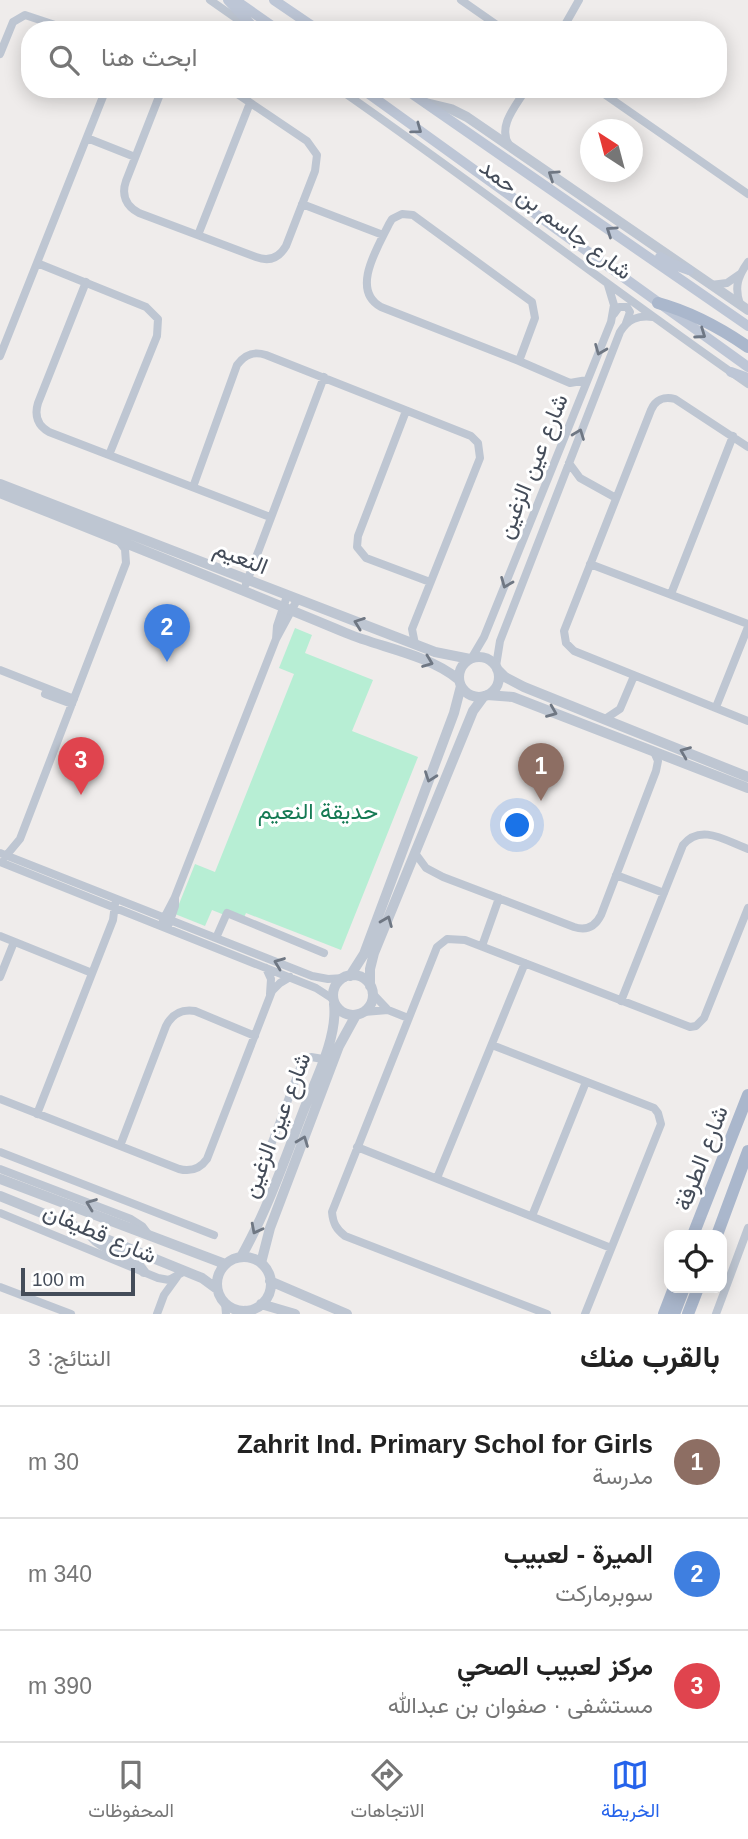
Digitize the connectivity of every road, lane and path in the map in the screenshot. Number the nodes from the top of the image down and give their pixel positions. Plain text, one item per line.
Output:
1 (210, 0) edge
2 (228, 0) edge
3 (235, 0) edge
4 (274, 0) edge
5 (579, 0) edge
6 (466, 2) edge
7 (43, 21) edge
8 (241, 21) edge
9 (246, 21) edge
10 (265, 21) edge
11 (305, 21) edge
12 (492, 21) edge
13 (567, 21) edge
14 (0, 54) edge
15 (103, 98) edge
16 (158, 98) edge
17 (243, 98) edge
18 (352, 98) edge
19 (374, 98) edge
20 (418, 98) edge
21 (521, 98) edge
22 (610, 98) edge
23 (250, 103) junction
24 (425, 103) junction
25 (505, 125) junction
26 (486, 129) junction
27 (87, 138) junction
28 (509, 146) junction
29 (135, 158) junction
30 (748, 194) edge
31 (302, 204) junction
32 (198, 235) junction
33 (383, 235) junction
34 (633, 247) junction
35 (37, 262) junction
36 (748, 262) edge
37 (690, 270) junction
38 (740, 274) junction
39 (86, 282) junction
40 (608, 285) junction
41 (711, 285) junction
42 (658, 303) junction
43 (744, 308) edge
44 (613, 316) junction
45 (653, 317) junction
46 (626, 323) junction
47 (748, 326) edge
48 (748, 347) edge
49 (0, 356) edge
50 (519, 361) junction
51 (748, 367) edge
52 (731, 372) junction
53 (324, 377) junction
54 (748, 378) edge
55 (587, 380) junction
56 (570, 383) junction
57 (748, 384) edge
58 (581, 397) junction
59 (406, 411) junction
60 (733, 436) junction
61 (748, 447) edge
62 (109, 455) junction
63 (569, 463) junction
64 (580, 478) junction
65 (561, 483) junction
66 (0, 484) edge
67 (192, 487) junction
68 (0, 493) edge
69 (616, 498) junction
70 (270, 517) junction
71 (119, 541) junction
72 (590, 564) junction
73 (430, 582) junction
74 (243, 584) junction
75 (671, 594) junction
76 (289, 603) junction
77 (748, 625) edge
78 (412, 629) junction
79 (399, 638) junction
80 (415, 645) junction
81 (470, 659) junction
82 (496, 668) junction
83 (0, 670) edge
84 (0, 676) edge
85 (634, 676) junction
86 (460, 683) junction
87 (486, 696) junction
88 (73, 702) junction
89 (716, 707) junction
90 (620, 709) junction
91 (605, 719) junction
92 (748, 721) edge
93 (625, 727) junction
94 (654, 752) junction
95 (748, 777) edge
96 (748, 788) edge
97 (748, 849) edge
98 (415, 853) junction
99 (2, 858) edge
100 (616, 875) junction
101 (664, 893) junction
102 (499, 898) junction
103 (120, 905) junction
104 (748, 908) edge
105 (165, 923) junction
106 (0, 936) edge
107 (216, 938) junction
108 (14, 942) junction
109 (482, 946) junction
110 (324, 953) dead end
111 (525, 963) junction
112 (266, 968) junction
113 (92, 973) junction
114 (0, 977) edge
115 (347, 977) junction
116 (290, 978) junction
117 (371, 989) junction
118 (270, 996) junction
119 (334, 1001) junction
120 (621, 1001) junction
121 (388, 1010) junction
122 (360, 1013) junction
123 (408, 1018) junction
124 (255, 1036) junction
125 (492, 1045) junction
126 (323, 1059) junction
127 (586, 1082) junction
128 (748, 1095) edge
129 (0, 1099) edge
130 (37, 1114) junction
131 (120, 1146) junction
132 (357, 1147) junction
133 (748, 1151) edge
134 (0, 1152) edge
135 (745, 1162) edge
136 (263, 1166) dead end
137 (0, 1169) edge
138 (438, 1178) junction
139 (0, 1179) edge
140 (0, 1196) edge
141 (0, 1213) edge
142 (532, 1216) junction
143 (748, 1228) edge
144 (697, 1230) edge
145 (719, 1230) edge
146 (89, 1233) junction
147 (214, 1235) dead end
148 (149, 1237) junction
149 (611, 1248) junction
150 (241, 1257) junction
151 (261, 1263) junction
152 (225, 1264) junction
153 (144, 1272) junction
154 (181, 1274) junction
155 (163, 1280) junction
156 (270, 1281) junction
157 (0, 1287) edge
158 (217, 1289) junction
159 (672, 1293) edge
160 (682, 1293) edge
161 (696, 1293) edge
162 (164, 1295) junction
163 (261, 1304) junction
164 (225, 1309) edge
165 (244, 1312) edge
166 (71, 1314) edge
167 (157, 1314) edge
168 (295, 1314) edge
169 (347, 1314) edge
170 (547, 1314) edge
171 (585, 1314) edge
172 (664, 1314) edge
173 (674, 1314) edge
174 (688, 1314) edge
175 (716, 1314) edge

1 - 8 street
2 - 9 main road
3 - 10 main road
4 - 11 main road
5 - 13 street
6 - 12 street
7 - 14 street
15 - 27 street
16 - 29 street
17 - 23 street
18 - 40 street, شارع جاسم بن حمد
19 -> 42 main road, شارع جاسم بن حمد
20 - 24 main road, شارع جاسم بن حمد
21 - 25 street
22 - 30 street
23 - 31 street
23 - 32 street
24 - 26 street, شارع جاسم بن حمد
34 -> 24 main road, شارع جاسم بن حمد
25 - 26 street
25 - 28 street
26 - 28 street, شارع جاسم بن حمد
27 - 29 street
27 - 35 street
37 -> 28 street, شارع جاسم بن حمد
29 - 32 street
31 - 32 street
31 - 33 street
33 - 50 street
33 - 50 street
34 - 37 main road
34 - 47 main road, شارع جاسم بن حمد
35 - 39 street
35 - 49 street
36 - 38 street
37 - 41 street, شارع جاسم بن حمد
38 - 41 street
38 - 43 street
39 - 62 street
39 - 62 street
40 - 44 street
40 - 45 street, شارع جاسم بن حمد
41 - 43 street, شارع جاسم بن حمد
42 - 48 main road
42 -> 51 main road, شارع جاسم بن حمد
44 - 46 street
44 -> 55 street, شارع عين الزغين
45 - 46 street
45 - 52 street, شارع جاسم بن حمد
63 -> 46 street, شارع عين الزغين
50 - 56 street
52 - 54 main road
52 - 57 street, شارع جاسم بن حمد
53 - 59 street
53 - 67 street
53 - 70 street
55 - 56 street
55 - 58 street, شارع عين الزغين
56 - 58 street
58 -> 81 street, شارع عين الزغين
59 - 73 street
59 - 73 street
60 - 61 street
60 - 69 street
60 - 75 street
62 - 67 street
63 - 64 street
63 - 65 street, شارع عين الزغين
64 - 65 street
64 - 69 street
65 - 82 street, شارع عين الزغين
66 - 74 street, النعيم
67 - 70 street
68 - 71 street, النعيم
69 - 72 street
70 - 74 street
71 - 74 street, النعيم
71 - 88 street
72 - 75 street
72 - 85 street
73 - 78 street
74 - 76 street, النعيم
75 - 77 street
79 -> 76 street, النعيم
76 -> 86 street, النعيم
76 - 105 street
77 - 89 street
78 - 79 street
78 - 80 street
79 - 80 street, النعيم
80 - 81 street, النعيم
81 - 82 street
81 - 86 street
82 - 87 street
82 - 91 street
83 - 88 street
84 - 88 street
85 - 89 street
85 - 90 street
86 - 87 street
86 -> 115 street
87 -> 94 street
87 - 98 street
88 - 99 street
89 - 92 street
90 - 91 street
90 - 93 street
91 - 93 street
95 -> 93 street
94 - 96 street
94 - 100 street
97 - 101 street
98 - 102 street
117 -> 98 street
99 - 103 street
100 - 101 street
100 - 102 street
101 - 120 street
102 - 109 street
103 - 105 street
103 - 113 street
104 - 120 street
105 - 107 street
105 - 112 street
106 - 108 street
107 - 110 street
115 -> 107 street
108 - 113 street
108 - 114 street
109 - 111 street
109 - 123 street
111 - 120 street
111 - 125 street
112 - 116 street
112 - 118 street
113 - 130 street
115 - 117 street
115 - 119 street
116 - 118 street
116 - 119 street
117 - 121 street
117 - 122 street
118 - 124 street
119 - 122 street
119 - 126 street, شارع عين الزغين
121 - 122 street
121 - 123 street
151 -> 122 street, شارع عين الزغين
123 - 132 street
124 - 131 street
124 - 131 street
125 - 127 street
125 - 138 street
126 - 136 street
126 -> 150 street, شارع عين الزغين
127 - 142 street
127 - 149 street
128 - 144 main road, شارع الطرفة
129 - 130 street
130 - 131 street
132 - 138 street
132 - 170 street
133 - 135 main road, شارع الطرفة
134 - 147 street
135 - 145 main road, شارع الطرفة
148 -> 137 street, شارع قطيفان
138 - 142 street
139 - 148 street, شارع قطيفان
140 - 146 street, شارع قطيفان
141 - 153 street, شارع قطيفان
142 - 149 street
143 - 175 street
146 - 153 street
146 - 154 street, شارع قطيفان
148 - 152 street, شارع قطيفان
149 - 171 street
150 - 151 street
150 - 152 street
151 - 156 street
152 - 158 street
153 - 155 street, شارع قطيفان
154 - 155 street, شارع قطيفان
154 - 158 street, شارع قطيفان
154 - 162 street
155 - 162 street
156 - 163 street
156 - 169 street
157 - 166 street
158 - 164 street
159 - 172 main road
160 - 173 main road
161 - 174 main road
162 - 167 street
163 - 165 street
163 - 168 street
164 - 165 street

